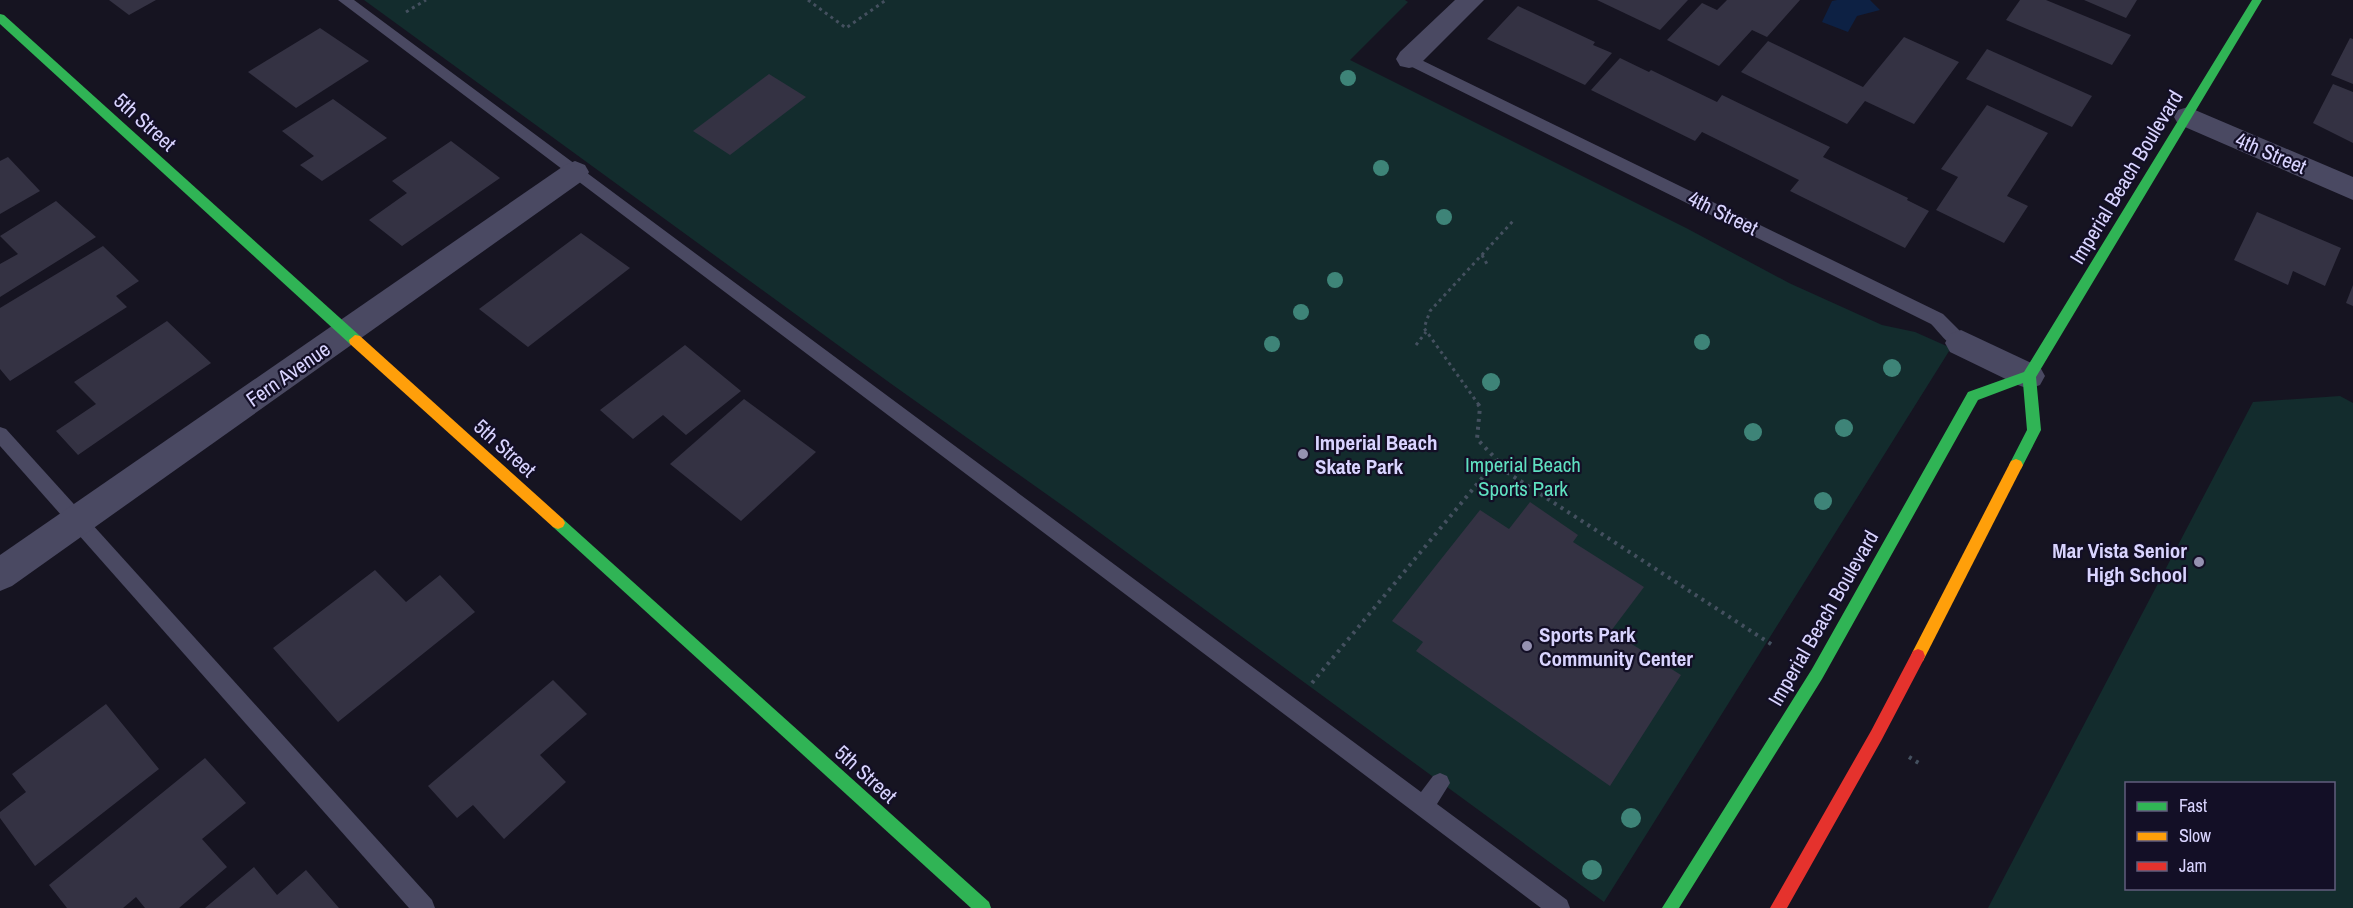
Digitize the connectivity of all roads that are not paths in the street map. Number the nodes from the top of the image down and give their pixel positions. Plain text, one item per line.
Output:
1 (345, 0) edge
2 (1471, 0) edge
3 (2257, 0) edge
4 (0, 18) edge
5 (1409, 59) joint
6 (2188, 117) junction
7 (575, 172) junction
8 (2353, 189) edge
9 (347, 332) junction
10 (1961, 343) joint
11 (2029, 376) junction
12 (0, 434) edge
13 (77, 521) junction
14 (0, 575) edge
15 (1440, 783) dead end
16 (1422, 807) junction
17 (424, 908) edge
18 (983, 908) edge
19 (1559, 908) edge
20 (1670, 908) edge
21 (1778, 908) edge

1 - 7 lane
2 - 5 street
3 - 6 main road, Imperial Beach Boulevard
4 - 9 main road, 5th Street
5 - 10 lane, 4th Street
6 - 8 street, 4th Street
6 - 11 main road, Imperial Beach Boulevard
7 - 9 street, Fern Avenue
7 - 16 lane
9 - 13 street, Fern Avenue
9 - 18 main road, 5th Street
10 - 11 street, 4th Street
11 - 20 main road, Imperial Beach Boulevard
11 - 21 main road
12 - 13 lane
13 - 14 street, Fern Avenue
13 - 17 lane
15 - 16 lane
16 - 19 lane

